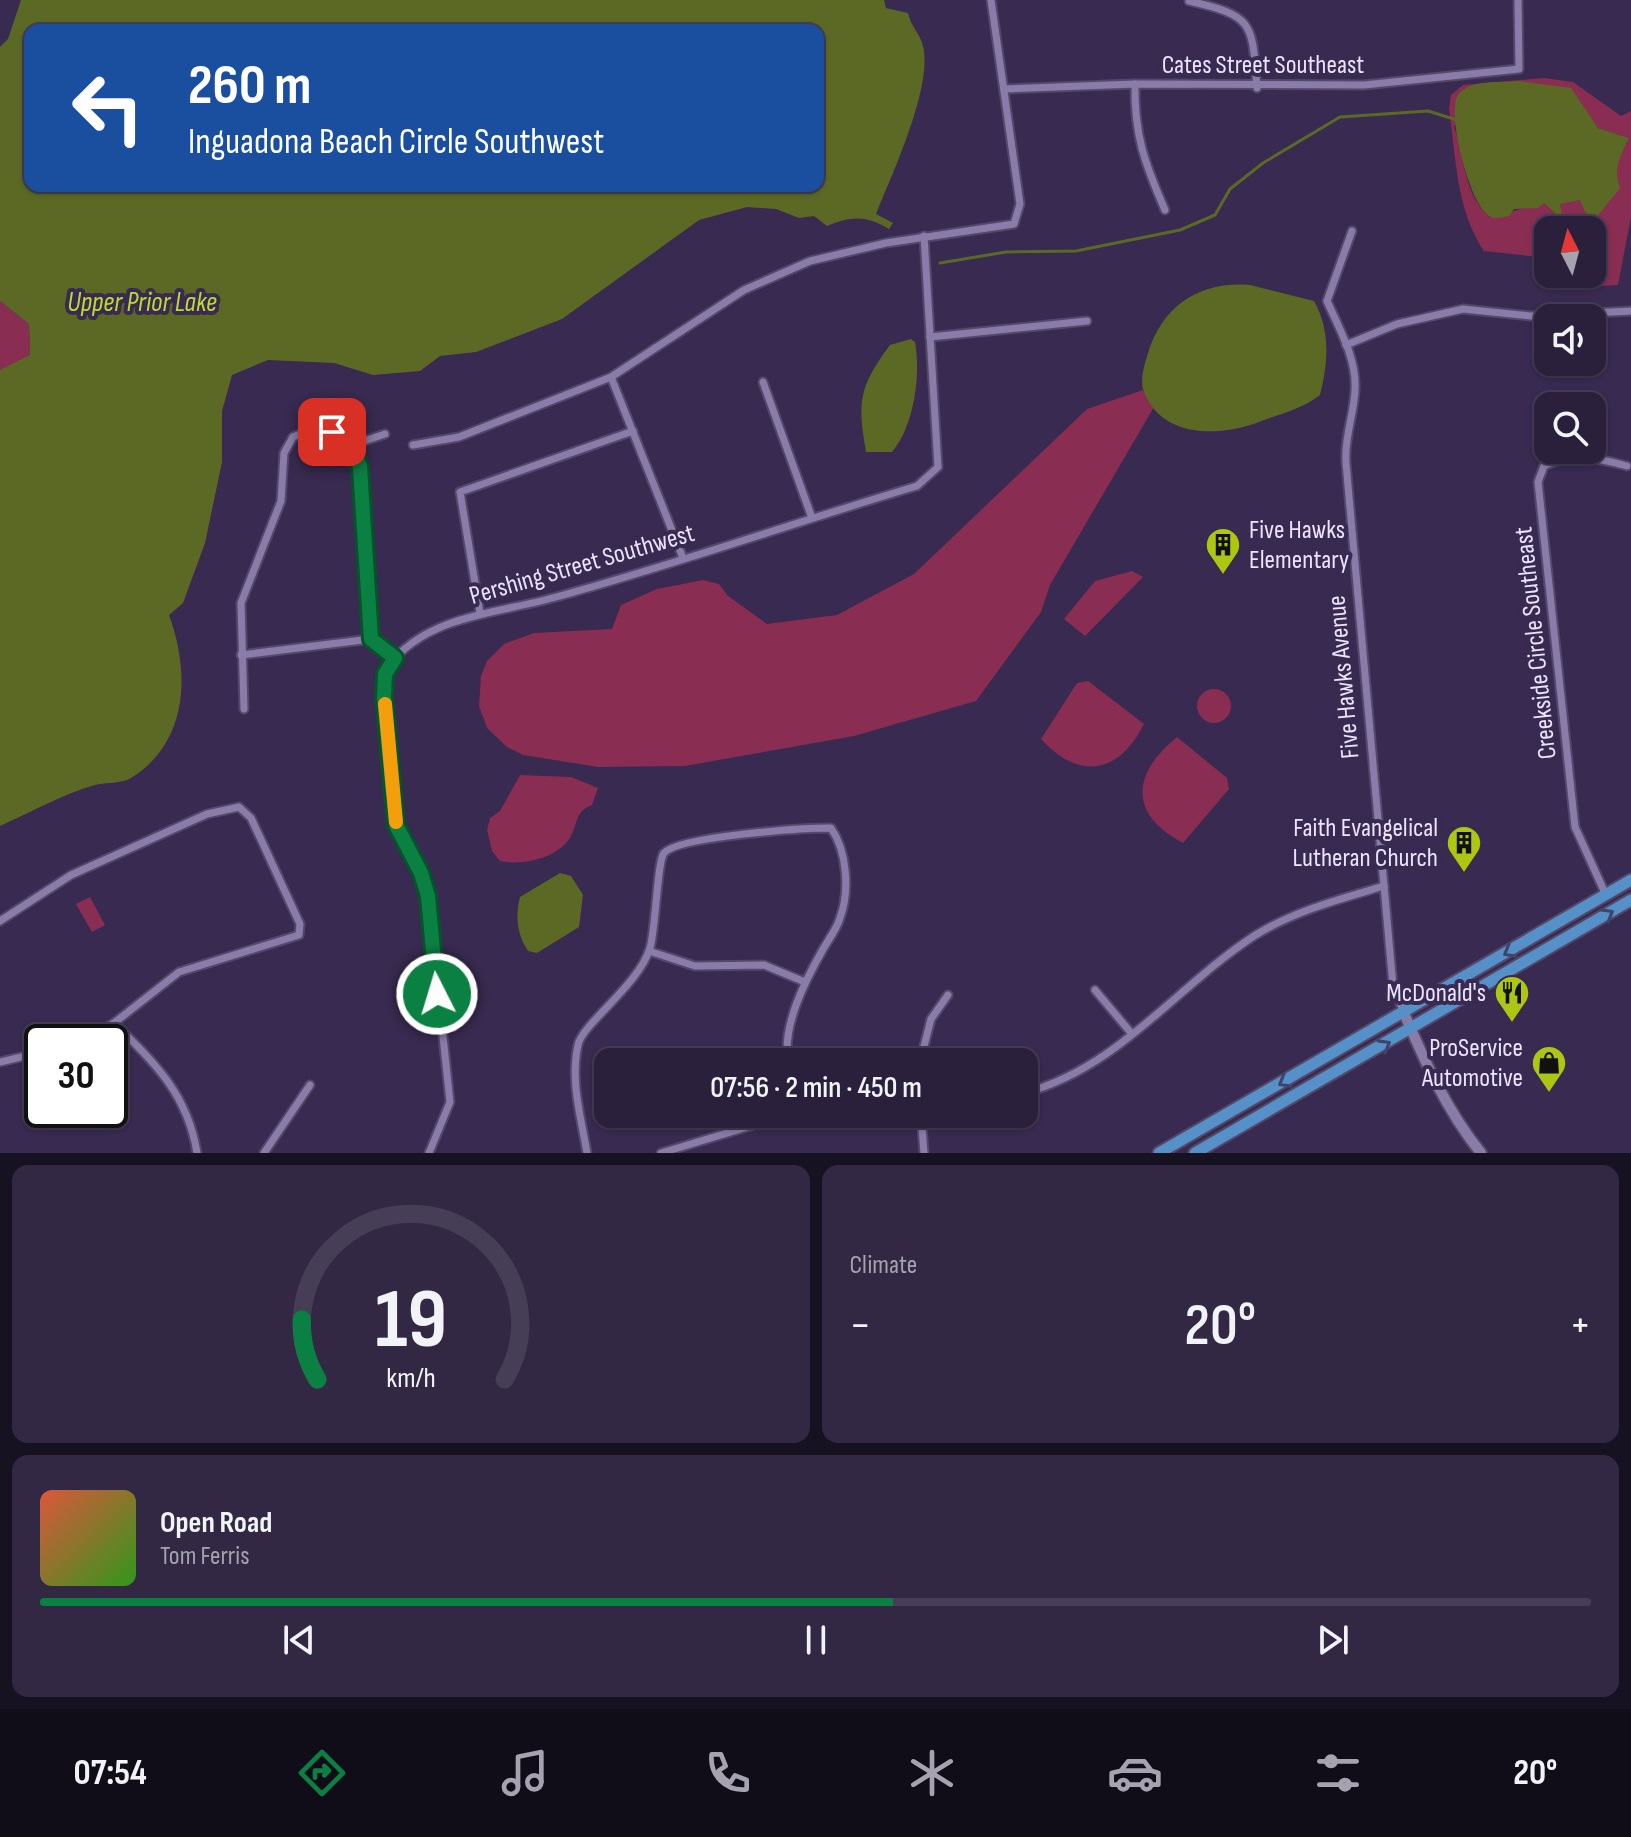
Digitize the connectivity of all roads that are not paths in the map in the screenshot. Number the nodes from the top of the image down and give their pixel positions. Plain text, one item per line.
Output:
1 (991, 0) edge
2 (1518, 0) edge
3 (1189, 1) edge
4 (1135, 84) junction
5 (1257, 88) junction
6 (1005, 89) junction
7 (1165, 210) dead end
8 (1352, 231) dead end
9 (924, 236) junction
10 (1631, 311) edge
11 (1087, 321) dead end
12 (930, 337) junction
13 (1346, 345) junction
14 (611, 377) junction
15 (763, 382) dead end
16 (633, 431) junction
17 (385, 434) dead end
18 (352, 445) junction
19 (413, 445) dead end
20 (1627, 466) dead end
21 (812, 518) junction
22 (683, 558) junction
23 (480, 613) junction
24 (371, 639) junction
25 (241, 655) junction
26 (395, 658) junction
27 (244, 709) dead end
28 (1631, 880) edge
29 (1384, 886) junction
30 (1606, 895) junction
31 (1631, 900) edge
32 (0, 921) edge
33 (649, 951) junction
34 (805, 982) junction
35 (1095, 990) dead end
36 (948, 995) dead end
37 (1404, 1013) junction
38 (114, 1023) joint
39 (1411, 1030) junction
40 (1132, 1034) junction
41 (790, 1048) edge
42 (924, 1048) edge
43 (24, 1056) edge
44 (0, 1062) edge
45 (310, 1085) dead end
46 (1038, 1088) edge
47 (744, 1128) edge
48 (922, 1128) edge
49 (197, 1153) edge
50 (264, 1153) edge
51 (429, 1153) edge
52 (587, 1153) edge
53 (661, 1153) edge
54 (924, 1153) edge
55 (1159, 1153) edge
56 (1195, 1153) edge
57 (1481, 1153) edge

1 - 6 street
2 - 5 street, Cates Street Southeast
3 - 5 street
4 - 5 street, Cates Street Southeast
4 - 6 street, Cates Street Southeast
4 - 7 street
6 - 9 street
8 - 13 street, Five Hawks Avenue
9 - 12 street
9 - 14 street
10 - 13 street
11 - 12 street
12 - 21 street, Pershing Street Southwest
13 - 29 street, Five Hawks Avenue
14 - 16 street
14 - 19 street
15 - 21 street
16 - 22 street
16 - 23 street
17 - 18 street
18 - 24 street
18 - 25 street
20 - 30 street, Creekside Circle Southeast
21 - 22 street, Pershing Street Southwest
22 - 23 street, Pershing Street Southwest
23 - 26 street, Pershing Street Southwest
24 - 25 street
24 - 26 street
25 - 27 street
26 - 51 street
28 - 30 main road
29 - 37 street, Five Hawks Avenue
29 - 40 street
30 -> 37 main road
39 -> 31 main road
32 - 38 street
33 - 34 street
33 - 34 street
33 - 52 street
34 - 41 street
35 - 40 street
36 - 42 street
37 - 39 main road, Five Hawks Avenue
37 -> 55 main road
38 - 49 street
56 -> 39 main road
39 - 57 main road, Five Hawks Avenue
40 - 46 street
43 - 44 street
45 - 50 street
47 - 53 street
48 - 54 street

